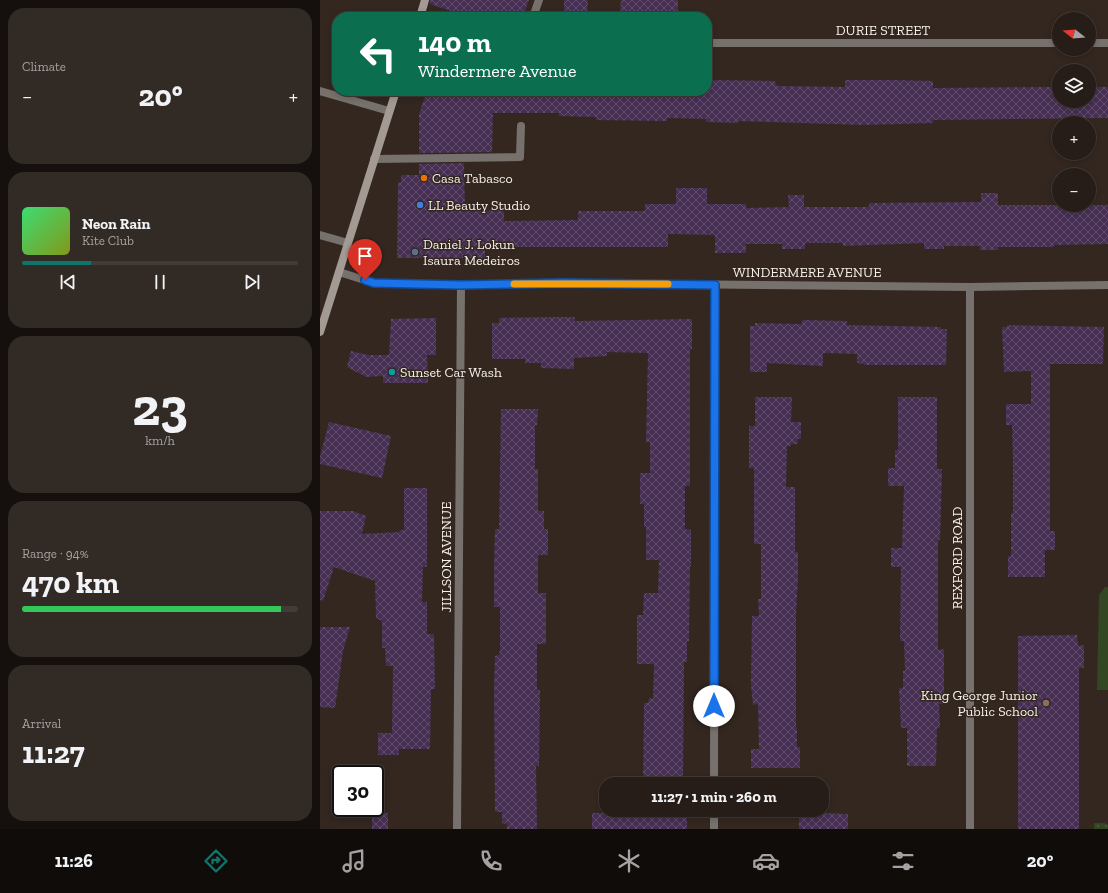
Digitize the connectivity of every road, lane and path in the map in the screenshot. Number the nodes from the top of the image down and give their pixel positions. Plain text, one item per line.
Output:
1 (425, 0) edge
2 (539, 0) edge
3 (421, 12) edge
4 (535, 12) edge
5 (712, 43) edge
6 (1052, 43) edge
7 (1096, 43) edge
8 (1108, 43) edge
9 (320, 91) edge
10 (332, 94) edge
11 (338, 96) edge
12 (394, 96) edge
13 (390, 111) junction
14 (522, 126) dead end
15 (374, 159) junction
16 (320, 235) edge
17 (348, 243) junction
18 (339, 272) junction
19 (461, 285) junction
20 (715, 285) junction
21 (1108, 285) edge
22 (970, 287) junction
23 (320, 332) edge
24 (714, 777) edge
25 (714, 817) edge
26 (457, 829) edge
27 (714, 829) edge
28 (970, 829) edge

1 - 3 main road
2 - 4 street
5 - 6 street, DURIE STREET
7 - 8 street
9 - 10 street
11 - 13 street
12 - 13 main road
13 - 15 main road
14 - 15 street
15 - 17 main road
16 - 17 street
17 - 18 main road
18 - 19 street, WINDERMERE AVENUE
18 - 23 main road
19 - 20 street, WINDERMERE AVENUE
19 - 26 street, JILLSON AVENUE
20 - 22 street, WINDERMERE AVENUE
20 - 24 street
21 - 22 street, WINDERMERE AVENUE
22 - 28 street, REXFORD ROAD
25 - 27 street

